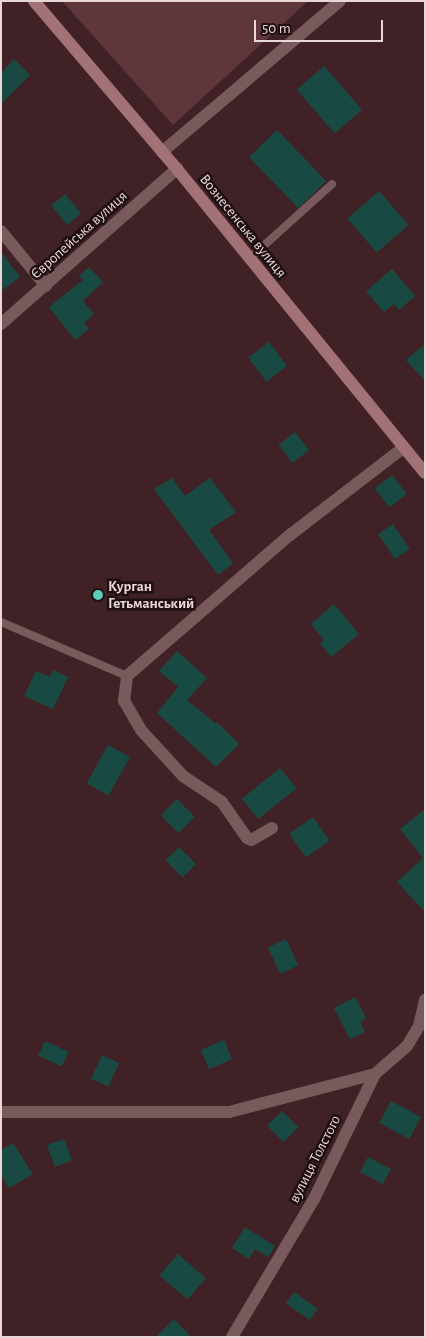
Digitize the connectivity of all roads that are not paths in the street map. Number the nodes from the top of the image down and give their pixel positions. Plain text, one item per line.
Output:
1 (34, 1) edge
2 (340, 1) edge
3 (162, 152) junction
4 (177, 169) junction
5 (332, 184) dead end
6 (1, 231) edge
7 (249, 259) junction
8 (46, 286) junction
9 (1, 324) edge
10 (403, 448) junction
11 (425, 473) edge
12 (1, 622) edge
13 (127, 676) junction
14 (272, 828) dead end
15 (425, 1000) edge
16 (375, 1074) junction
17 (1, 1112) edge
18 (232, 1337) edge

1 - 3 main road, Вознесенська вулиця
2 - 3 street
3 - 4 main road, Вознесенська вулиця
4 - 7 main road, Вознесенська вулиця
4 - 8 street, Європейська вулиця
5 - 7 lane
6 - 8 street
7 - 10 main road, Вознесенська вулиця
8 - 9 street, Європейська вулиця
10 - 11 main road, Вознесенська вулиця
10 - 13 street
12 - 13 lane
13 - 14 street
15 - 16 street, вулиця Толстого
16 - 17 street
16 - 18 street, вулиця Толстого

